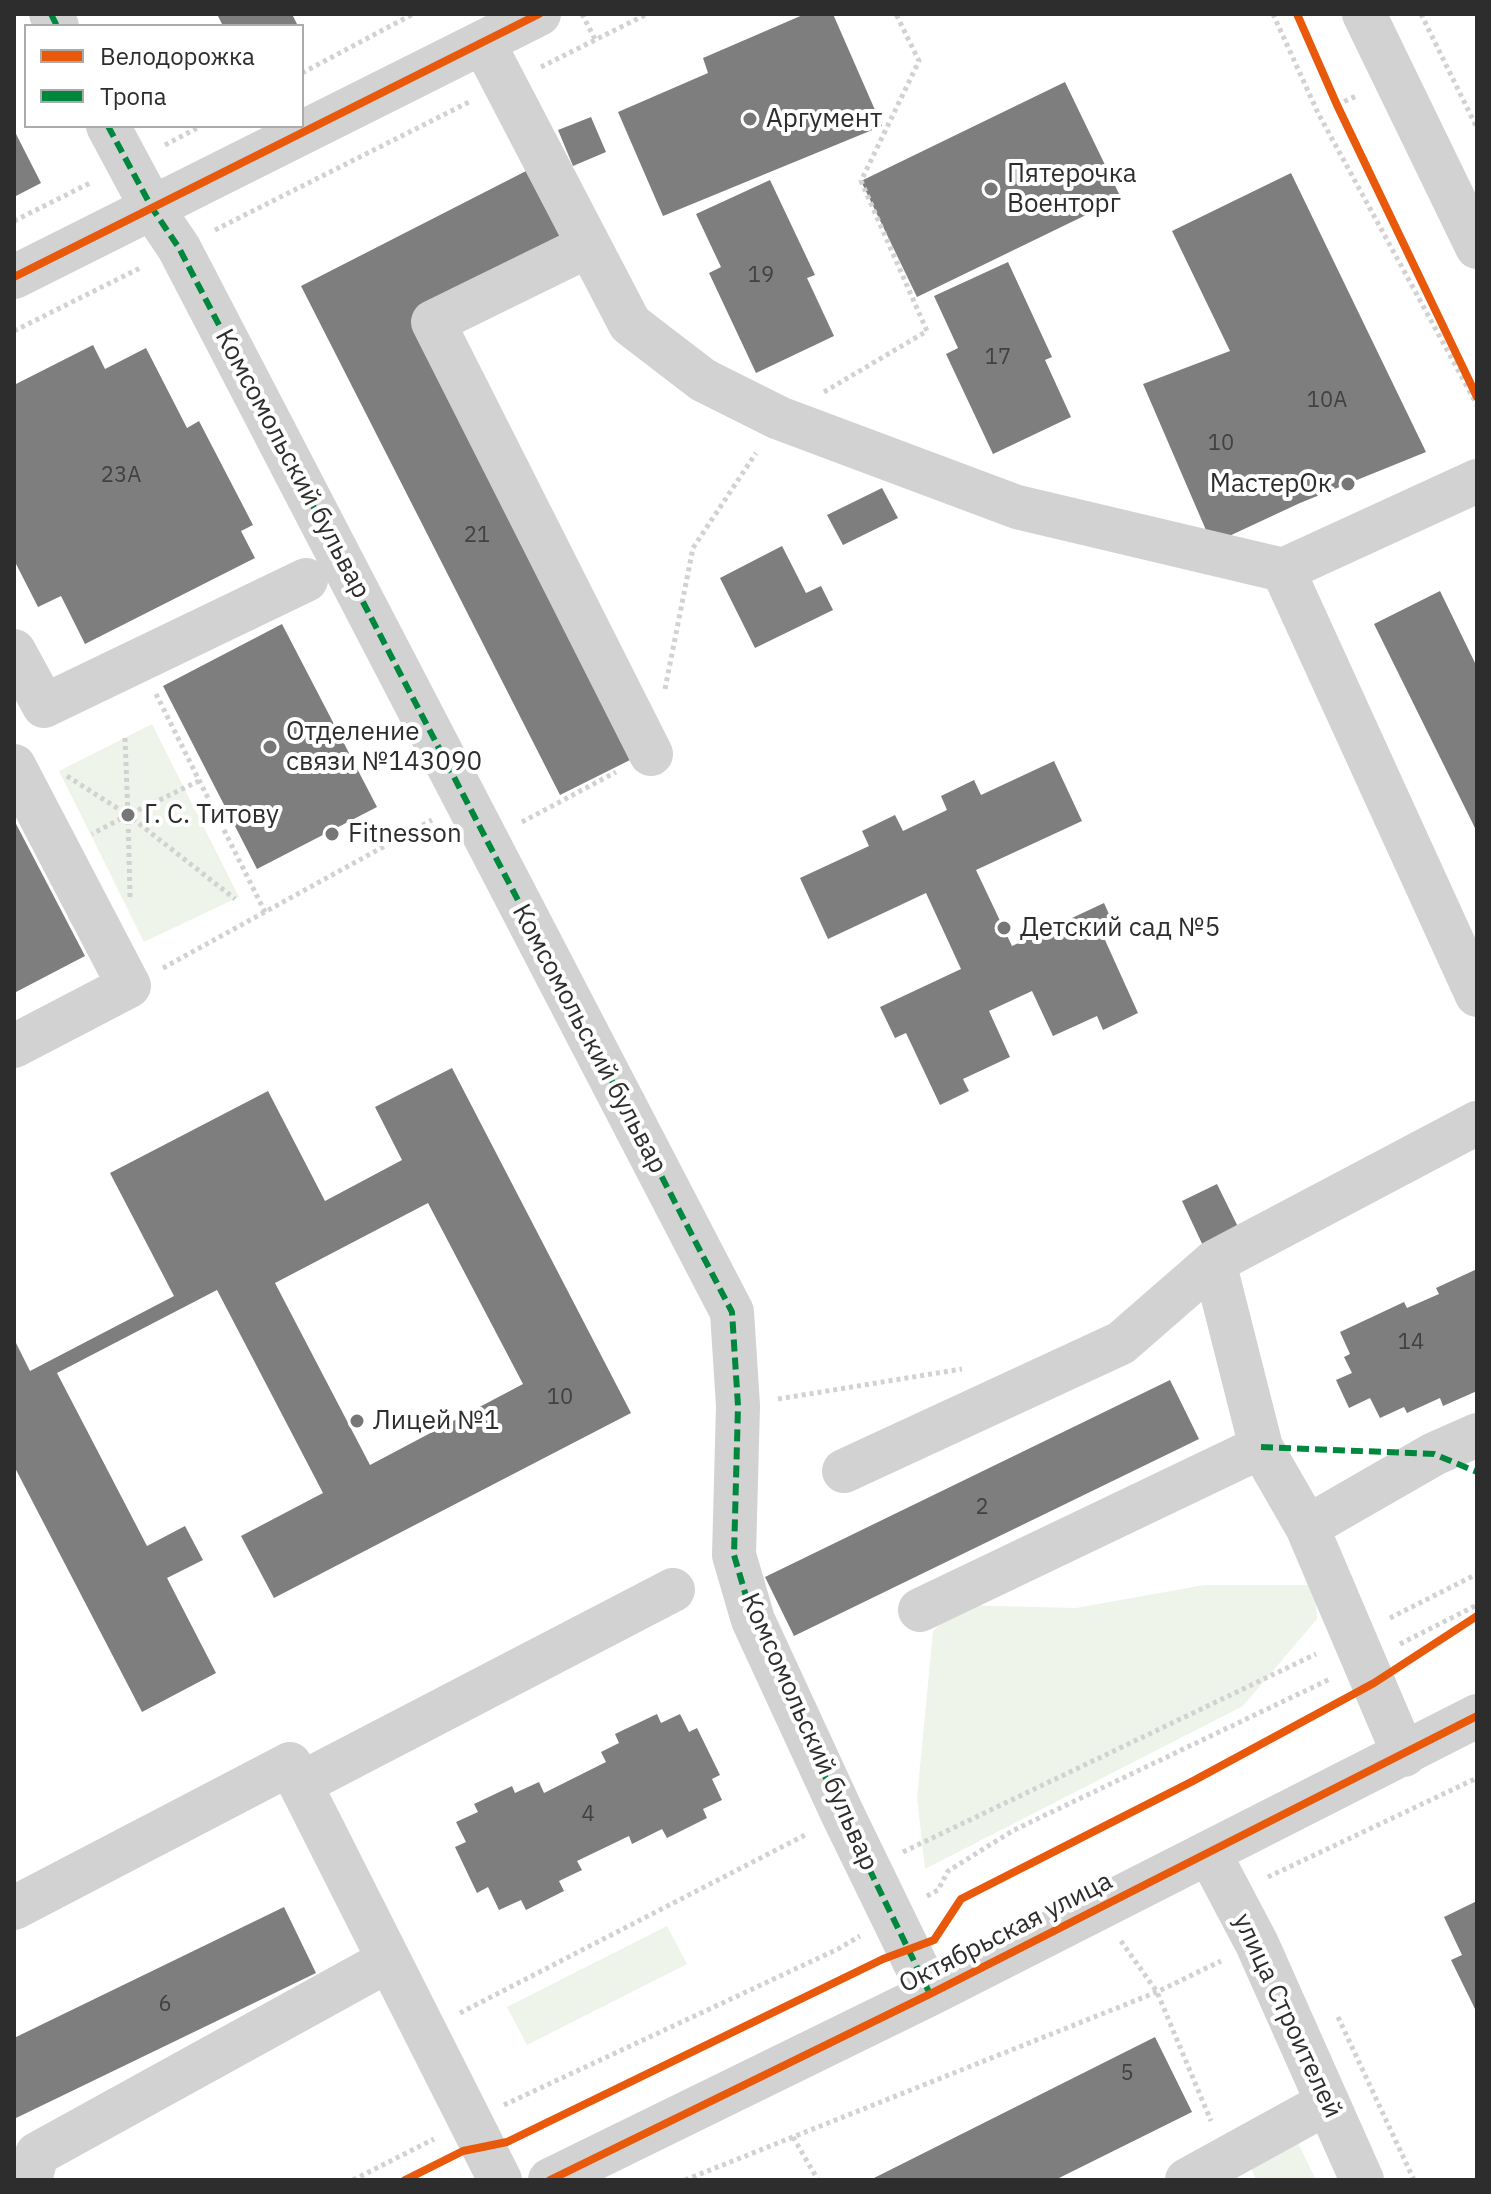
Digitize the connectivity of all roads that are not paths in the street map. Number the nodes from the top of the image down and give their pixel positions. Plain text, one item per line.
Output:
1 (539, 14) edge
2 (1364, 14) edge
3 (484, 44) junction
4 (109, 128) edge
5 (152, 208) junction
6 (588, 246) junction
7 (1477, 247) edge
8 (14, 277) edge
9 (1477, 481) edge
10 (1283, 570) junction
11 (306, 580) dead end
12 (14, 651) edge
13 (651, 754) dead end
14 (14, 766) edge
15 (1477, 995) edge
16 (14, 1046) edge
17 (1477, 1123) edge
18 (1214, 1262) junction
19 (1477, 1435) edge
20 (1261, 1447) junction
21 (844, 1471) dead end
22 (1307, 1527) junction
23 (673, 1590) dead end
24 (920, 1610) dead end
25 (1477, 1716) edge
26 (1404, 1755) junction
27 (300, 1784) junction
28 (1209, 1853) junction
29 (14, 1908) edge
30 (389, 1960) junction
31 (930, 1994) junction
32 (1327, 2103) junction
33 (30, 2180) edge
34 (500, 2180) edge
35 (550, 2180) edge
36 (1187, 2180) edge
37 (1362, 2180) edge

1 - 3 street
2 - 7 street
3 - 5 street
3 - 6 street
4 - 5 street, Комсомольский бульвар
5 - 8 street
5 - 31 street, Комсомольский бульвар
6 - 10 street
6 - 13 street
9 - 10 street
10 - 15 street
11 - 12 street
14 - 16 street
17 - 18 street
18 - 20 street
18 - 21 street
19 - 22 street
20 - 22 street
20 - 24 street
22 - 26 street
23 - 27 street
25 - 26 street, Октябрьская улица
26 - 28 street, Октябрьская улица
27 - 29 street
27 - 30 street
28 - 31 street, Октябрьская улица
28 - 32 street, улица Строителей
30 - 33 street
30 - 34 street
31 - 35 street, Октябрьская улица
32 - 36 street
32 - 37 street, улица Строителей

